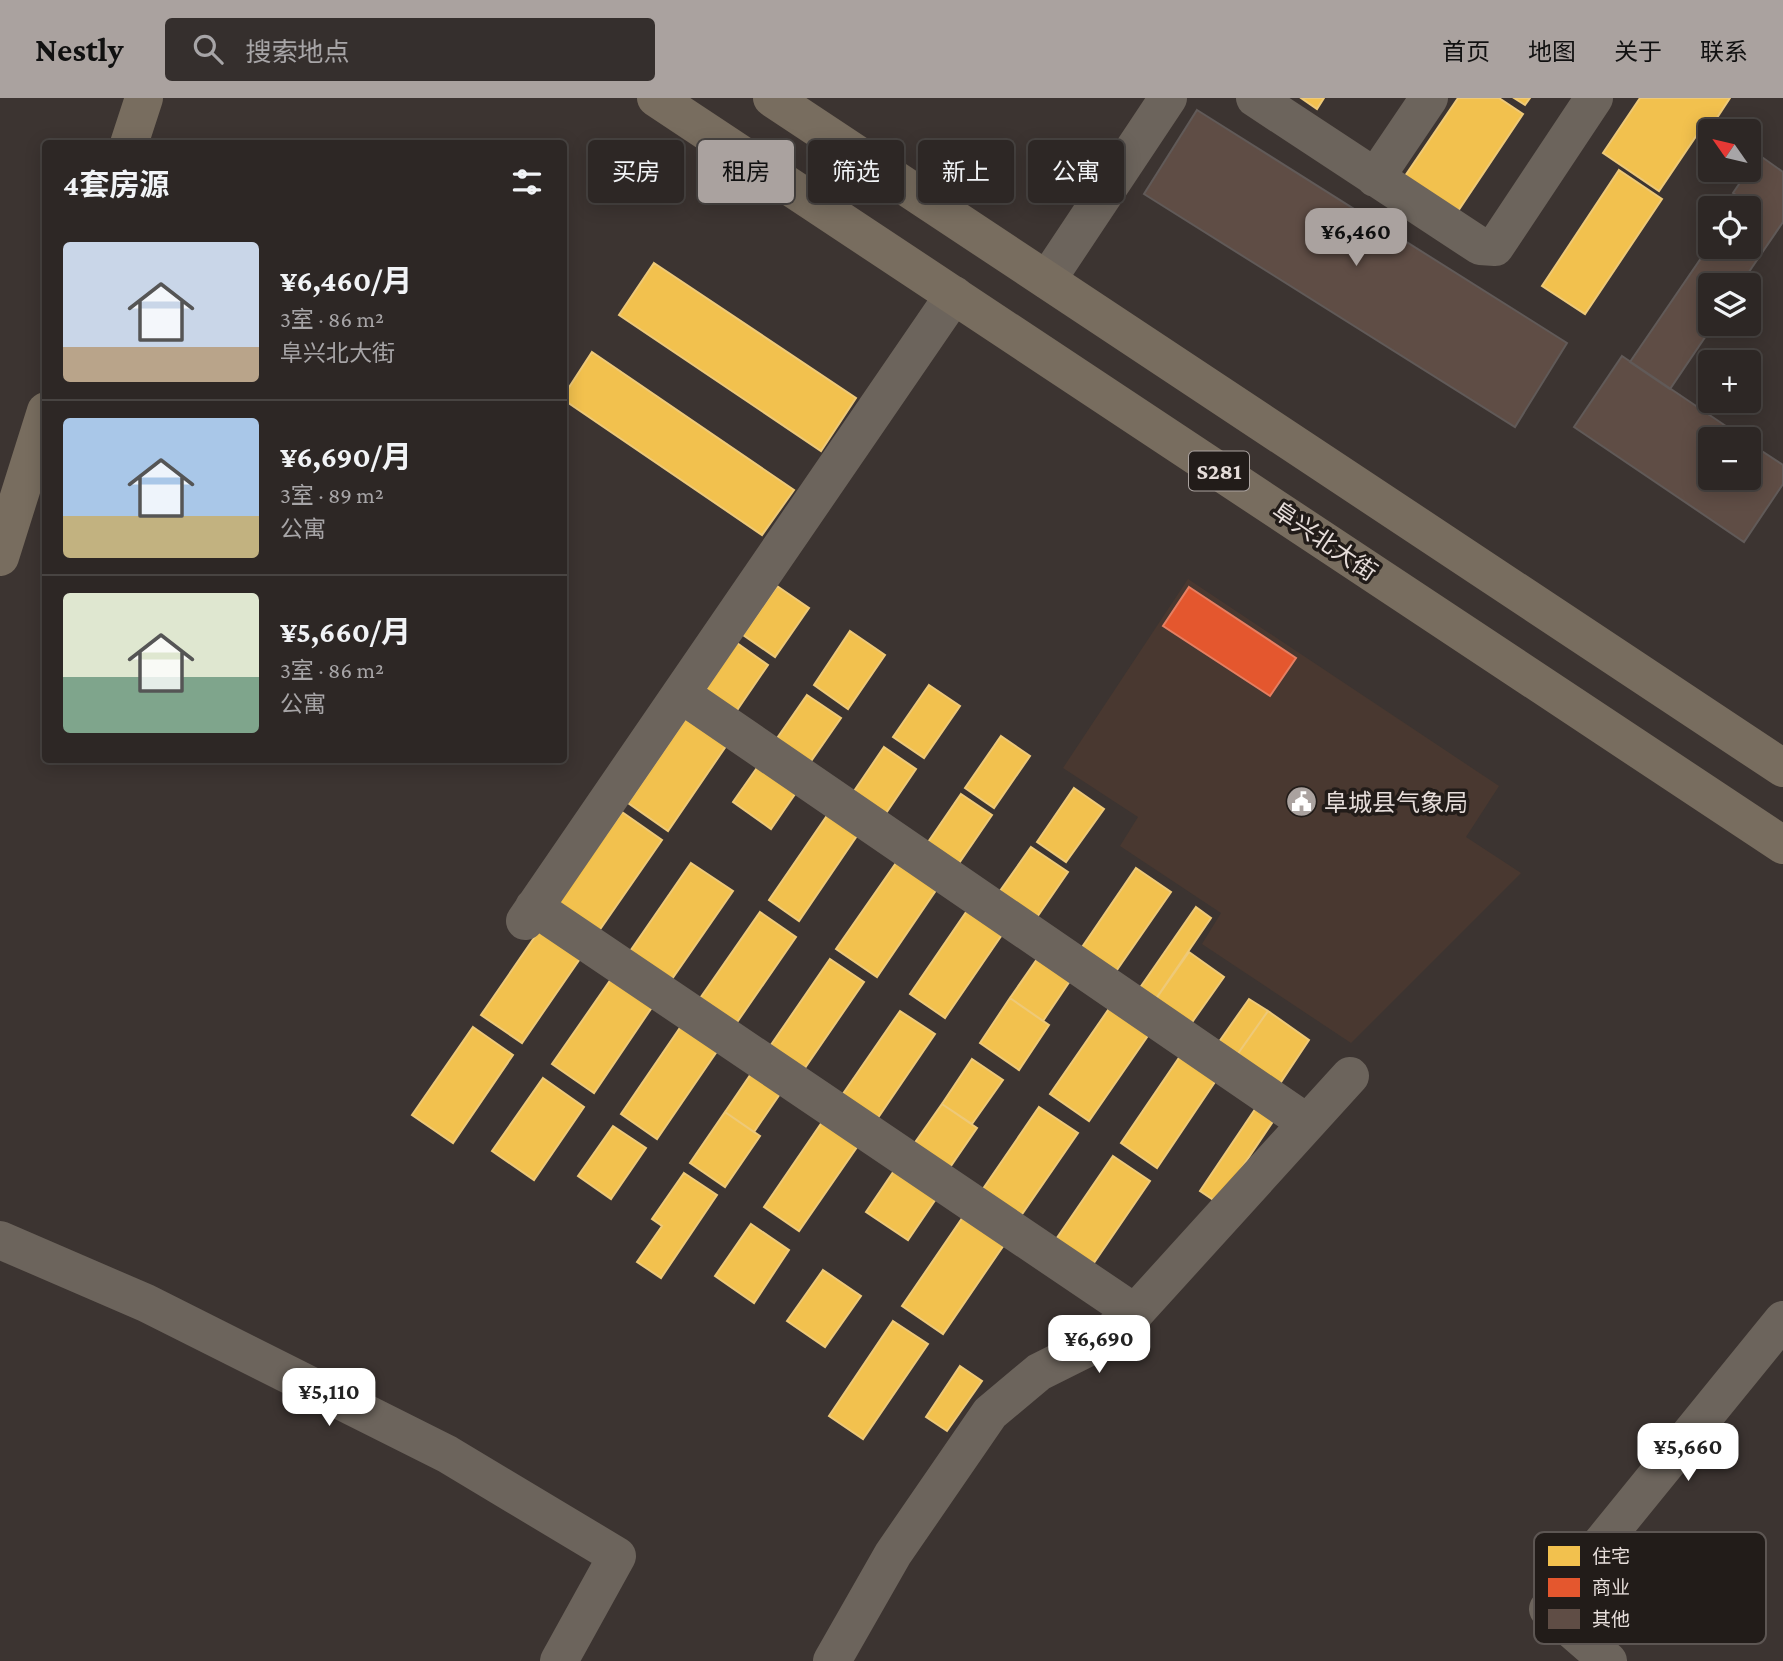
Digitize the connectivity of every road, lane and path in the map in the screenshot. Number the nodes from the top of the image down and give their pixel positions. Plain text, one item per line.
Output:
1 (144, 98) edge
2 (656, 98) edge
3 (772, 98) edge
4 (1168, 98) edge
5 (1255, 98) edge
6 (1429, 98) edge
7 (1594, 98) edge
8 (130, 140) edge
9 (1375, 178) junction
10 (1048, 280) junction
11 (954, 295) junction
12 (42, 424) edge
13 (0, 557) edge
14 (681, 694) junction
15 (1783, 768) edge
16 (1783, 845) edge
17 (1350, 1076) dead end
18 (1307, 1123) junction
19 (0, 1240) edge
20 (1135, 1313) junction
21 (1783, 1320) edge
22 (1611, 1532) edge
23 (1588, 1644) edge
24 (559, 1661) edge
25 (832, 1661) edge
26 (1608, 1661) edge

1 - 8 main road
2 - 11 main road, 阜兴北大街 / S281
3 - 10 main road, S281
4 - 10 street
5 - 9 street
6 - 9 street
7 - 9 street
10 - 15 main road, S281
11 - 14 street
11 - 16 main road, 阜兴北大街 / S281
12 - 13 main road
14 - 18 street
14 - 20 street
17 - 18 street
18 - 20 street
19 - 24 street
20 - 25 street
21 - 22 street
23 - 26 street

